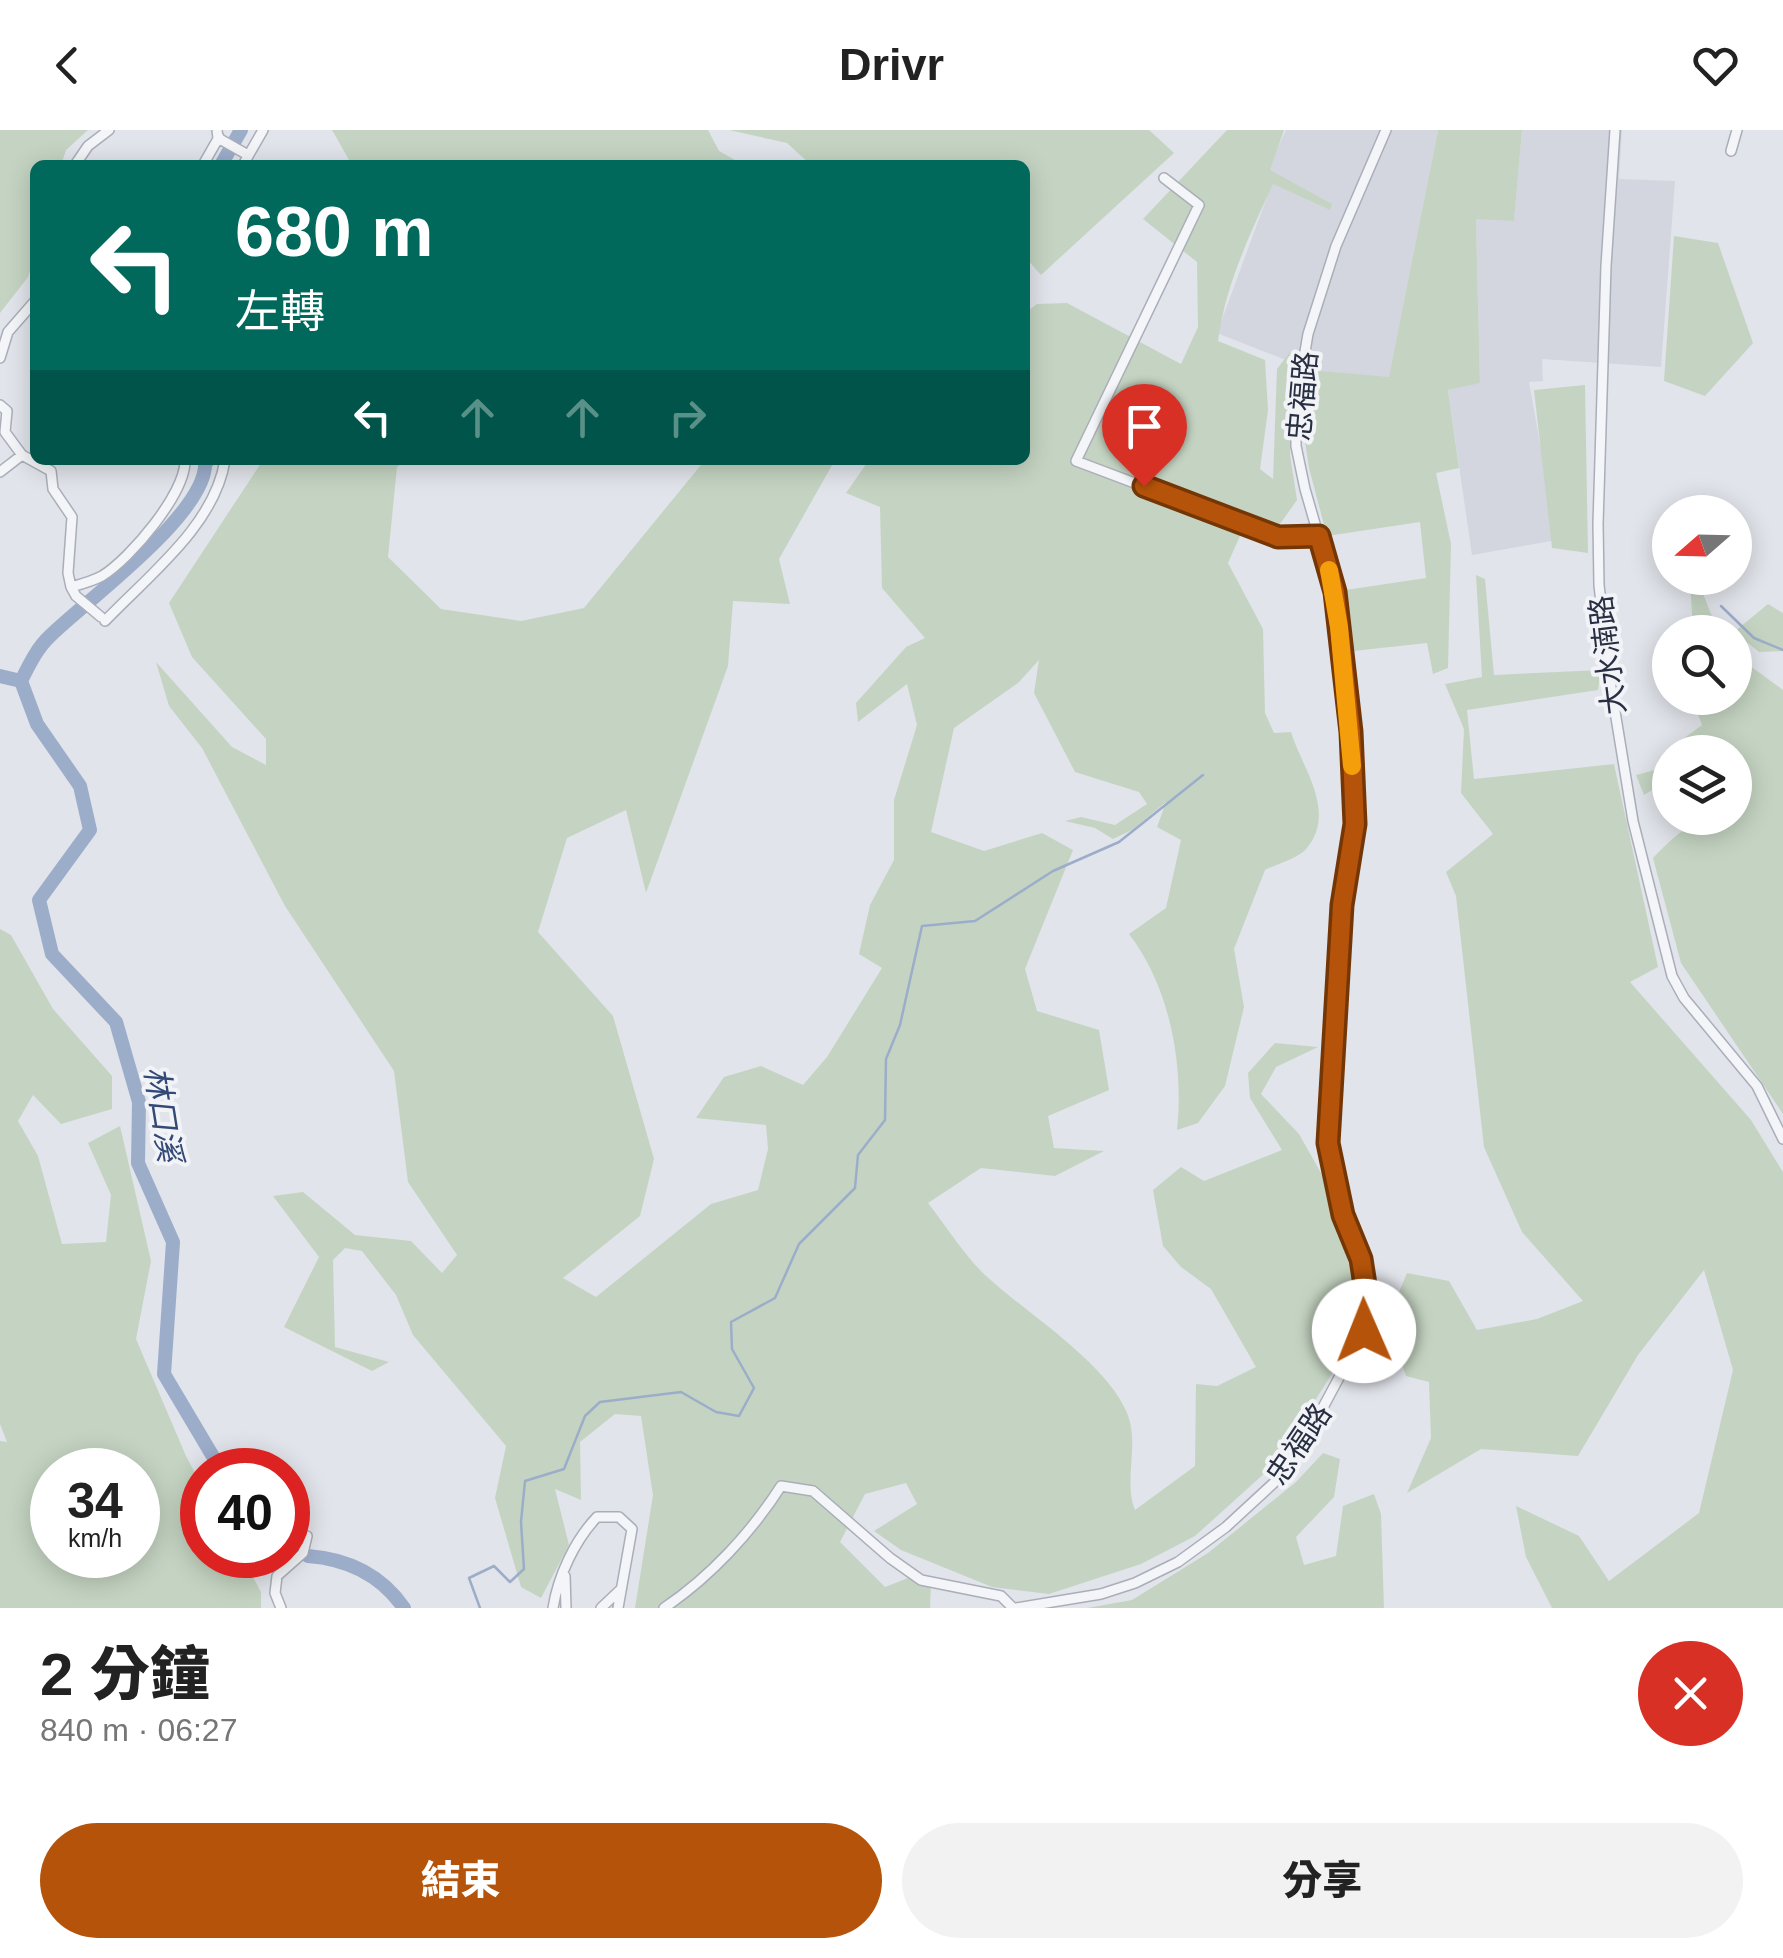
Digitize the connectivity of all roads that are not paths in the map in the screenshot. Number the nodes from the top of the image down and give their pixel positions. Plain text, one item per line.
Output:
1 (109, 130) edge
2 (262, 130) edge
3 (1386, 130) edge
4 (1615, 130) edge
5 (1738, 130) edge
6 (220, 135) edge
7 (1731, 150) dead end
8 (245, 153) junction
9 (78, 160) edge
10 (206, 160) edge
11 (243, 160) edge
12 (1164, 178) dead end
13 (30, 308) edge
14 (0, 358) edge
15 (0, 405) edge
16 (22, 455) junction
17 (30, 459) edge
18 (40, 465) edge
19 (184, 465) edge
20 (223, 465) edge
21 (0, 472) edge
22 (1319, 536) junction
23 (74, 592) junction
24 (1783, 1139) edge
25 (565, 1568) junction
26 (277, 1578) edge
27 (620, 1590) junction
28 (281, 1608) edge
29 (552, 1608) edge
30 (566, 1608) edge
31 (601, 1608) edge
32 (618, 1608) edge
33 (664, 1608) edge
34 (1015, 1608) edge

1 - 9 street
2 - 8 street
3 - 22 street, 忠福路
4 - 24 street, 大水湳路
5 - 7 street
6 - 8 street
6 - 10 street
8 - 11 street
12 - 22 street
13 - 14 street
15 - 16 street
16 - 17 street
16 - 21 street
18 - 23 street
19 - 23 street
20 - 23 street
22 - 34 street, 忠福路
25 - 27 street
25 - 29 street
25 - 30 street
26 - 28 street
27 - 31 street
27 - 32 street
33 - 34 street

